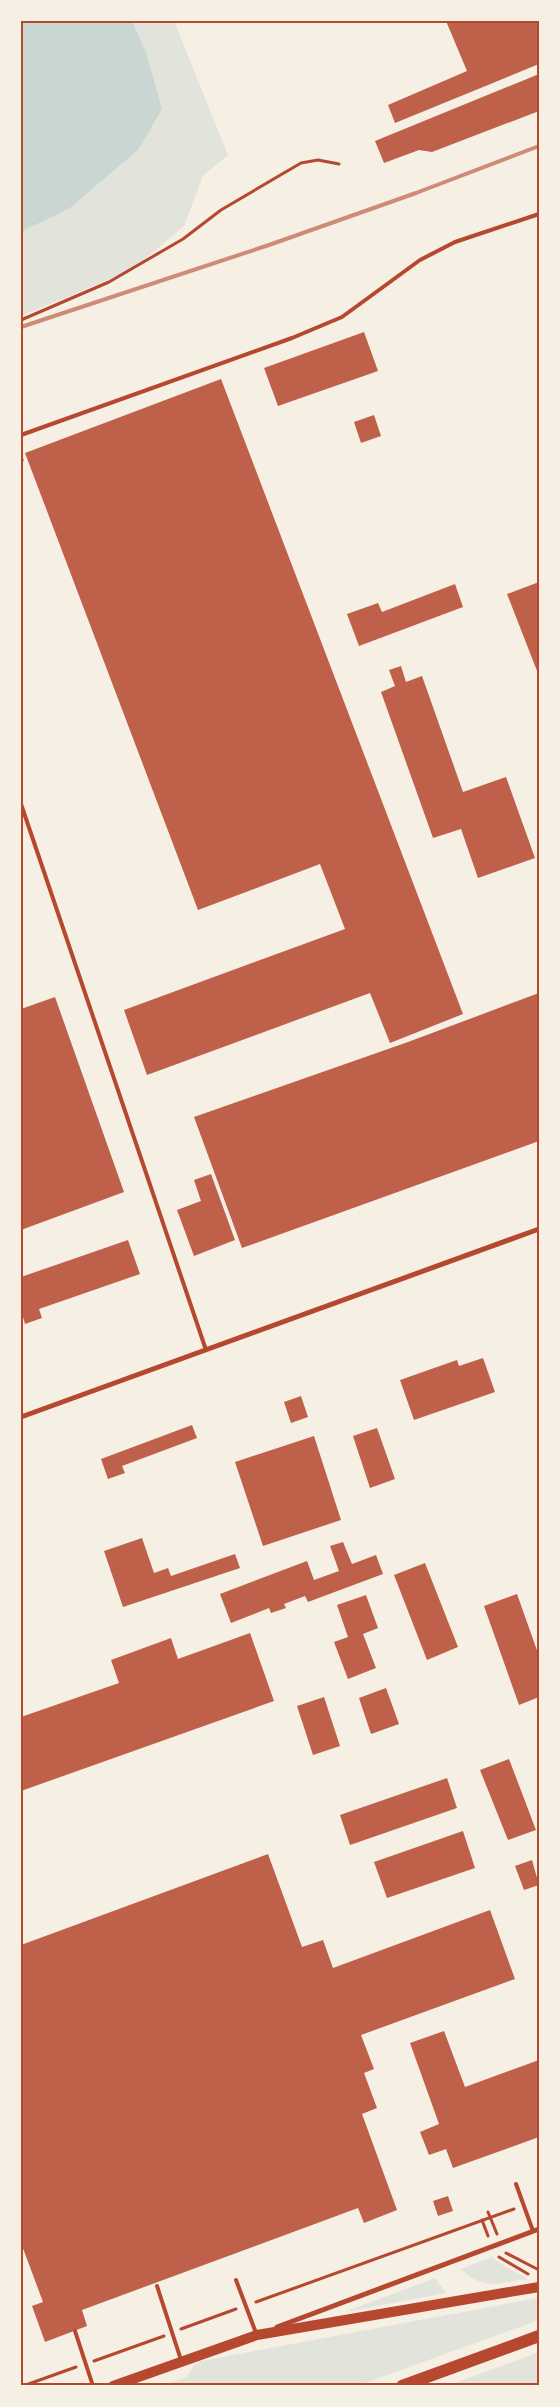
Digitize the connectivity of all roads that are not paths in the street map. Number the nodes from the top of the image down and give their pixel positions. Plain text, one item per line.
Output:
1 (539, 214) edge
2 (21, 435) edge
3 (21, 804) edge
4 (539, 1229) edge
5 (206, 1350) junction
6 (21, 1417) edge
7 (516, 2184) dead end
8 (536, 2230) edge
9 (236, 2280) dead end
10 (157, 2286) dead end
11 (539, 2287) edge
12 (75, 2331) dead end
13 (257, 2335) junction
14 (539, 2336) edge
15 (182, 2362) junction
16 (93, 2386) edge
17 (113, 2386) edge
18 (402, 2386) edge

1 - 2 lane
3 - 5 lane
4 - 5 street
5 - 6 street
7 - 8 lane
8 - 13 street
9 - 13 lane
10 - 15 lane
11 - 13 main road
12 - 16 lane
13 - 15 main road
14 - 18 main road
15 - 17 main road

